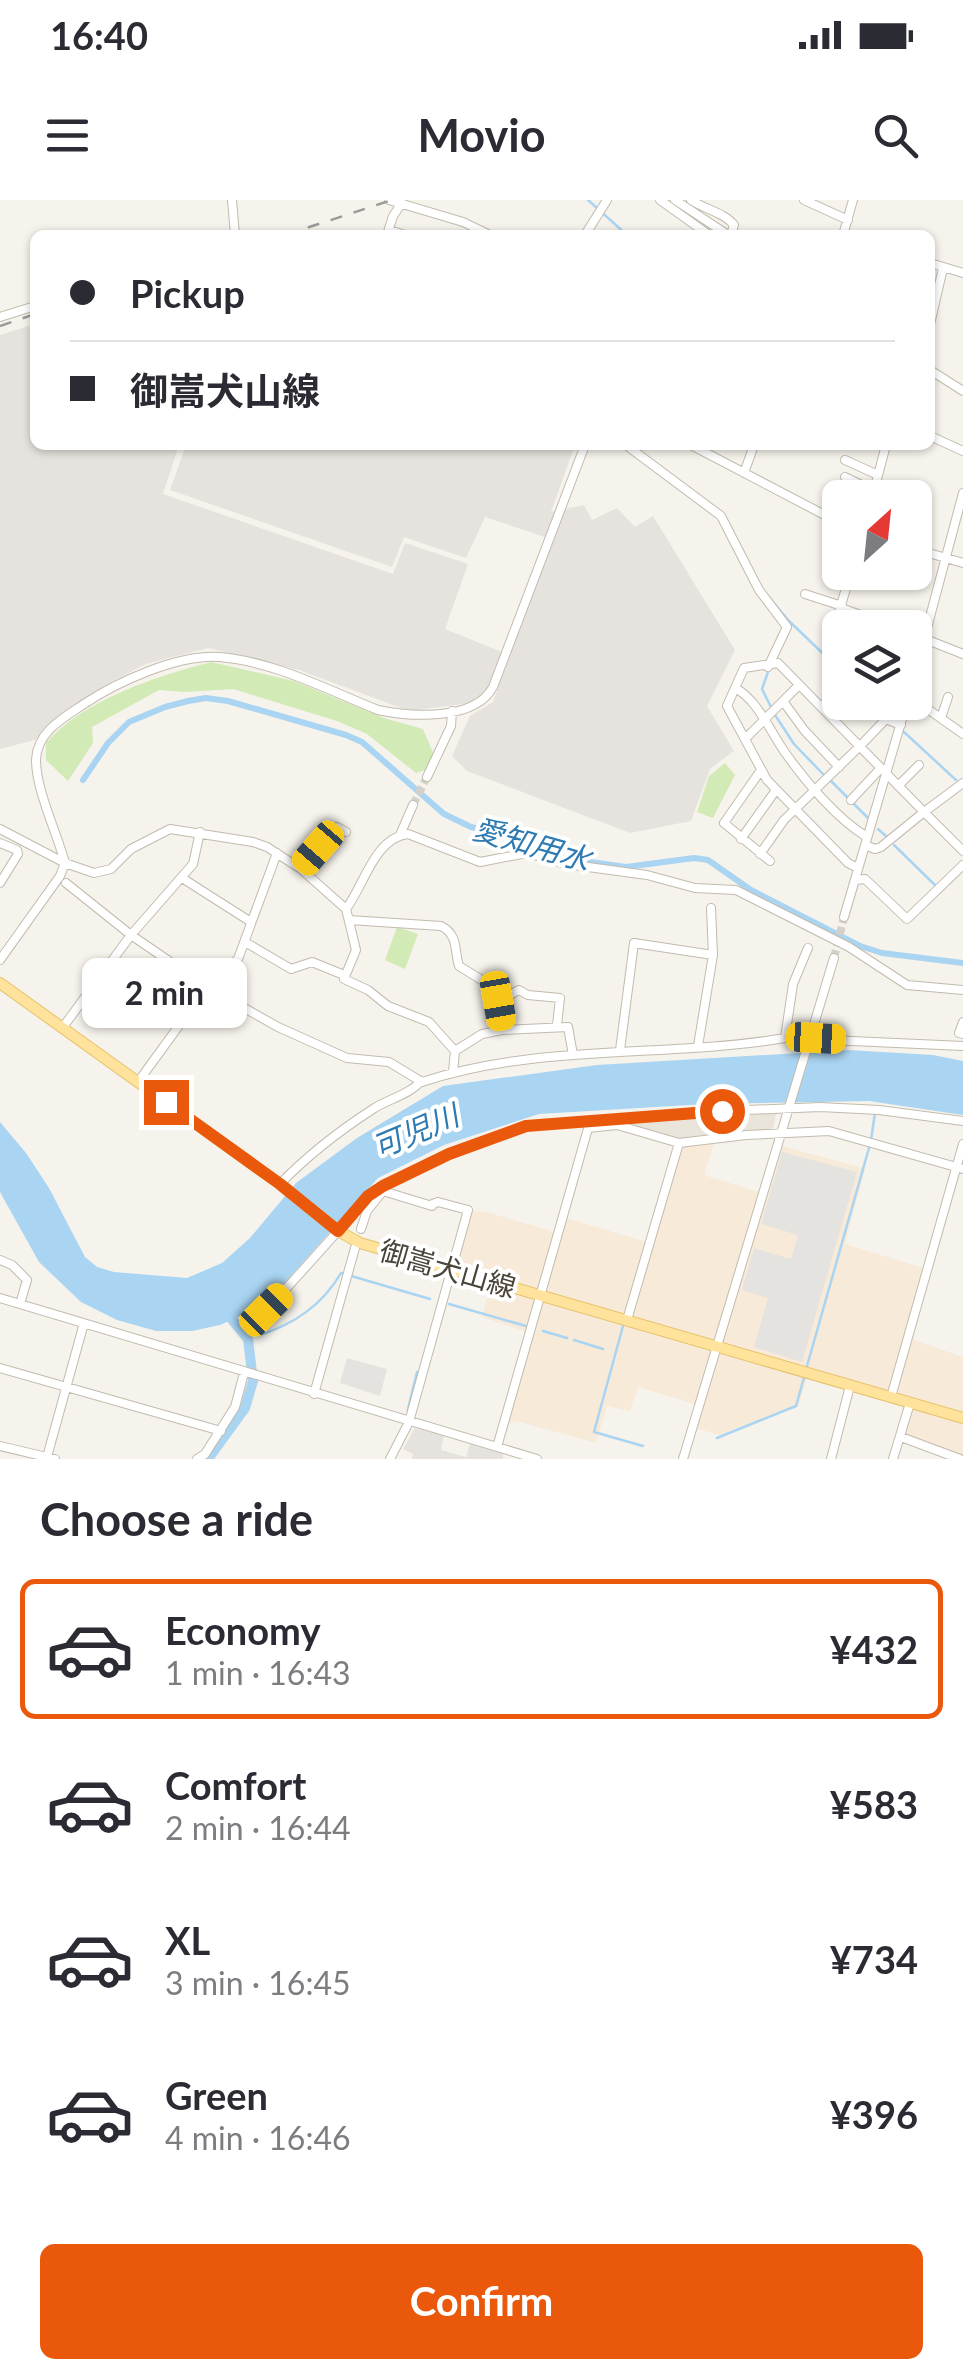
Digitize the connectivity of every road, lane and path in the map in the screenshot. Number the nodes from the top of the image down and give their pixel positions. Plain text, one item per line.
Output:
1 (232, 200) edge
2 (390, 200) edge
3 (660, 200) edge
4 (675, 200) edge
5 (691, 200) edge
6 (804, 200) edge
7 (854, 200) edge
8 (402, 203) junction
9 (604, 207) edge
10 (848, 220) junction
11 (463, 222) junction
12 (235, 230) edge
13 (389, 230) edge
14 (461, 230) edge
15 (480, 230) edge
16 (589, 230) edge
17 (701, 230) edge
18 (722, 230) edge
19 (732, 230) edge
20 (846, 230) edge
21 (935, 265) edge
22 (944, 268) junction
23 (963, 273) edge
24 (935, 304) edge
25 (30, 308) edge
26 (0, 318) edge
27 (935, 373) edge
28 (963, 391) edge
29 (935, 438) edge
30 (583, 450) edge
31 (633, 450) edge
32 (701, 450) edge
33 (752, 450) edge
34 (885, 450) edge
35 (963, 452) edge
36 (845, 460) dead end
37 (744, 472) junction
38 (878, 475) junction
39 (846, 478) dead end
40 (849, 480) edge
41 (877, 480) edge
42 (963, 494) edge
43 (822, 513) edge
44 (932, 554) edge
45 (946, 558) junction
46 (963, 563) edge
47 (845, 590) edge
48 (806, 594) dead end
49 (841, 607) junction
50 (840, 610) edge
51 (849, 610) edge
52 (929, 610) edge
53 (932, 642) edge
54 (963, 654) edge
55 (768, 667) junction
56 (799, 685) junction
57 (736, 688) junction
58 (948, 697) dead end
59 (783, 701) junction
60 (821, 707) edge
61 (452, 711) junction
62 (932, 712) edge
63 (941, 718) junction
64 (764, 720) junction
65 (834, 720) edge
66 (885, 720) edge
67 (889, 720) edge
68 (902, 720) edge
69 (901, 724) junction
70 (963, 734) edge
71 (746, 738) junction
72 (860, 746) junction
73 (919, 765) dead end
74 (839, 767) junction
75 (761, 770) junction
76 (883, 771) junction
77 (427, 776) tunnel mouth
78 (963, 783) edge
79 (898, 786) junction
80 (816, 789) junction
81 (776, 790) junction
82 (862, 790) junction
83 (880, 796) junction
84 (851, 800) dead end
85 (413, 805) tunnel mouth
86 (795, 808) junction
87 (924, 812) junction
88 (0, 829) edge
89 (200, 832) junction
90 (346, 832) dead end
91 (400, 835) junction
92 (741, 839) junction
93 (866, 841) junction
94 (0, 843) edge
95 (963, 851) edge
96 (277, 853) junction
97 (760, 854) junction
98 (770, 861) dead end
99 (65, 862) junction
100 (963, 866) edge
101 (858, 868) junction
102 (300, 869) junction
103 (182, 878) junction
104 (856, 880) junction
105 (0, 883) edge
106 (66, 883) dead end
107 (711, 908) dead end
108 (346, 909) junction
109 (844, 917) tunnel mouth
110 (349, 920) junction
111 (251, 922) junction
112 (130, 935) junction
113 (244, 942) junction
114 (808, 948) dead end
115 (713, 955) junction
116 (834, 958) tunnel mouth
117 (0, 960) edge
118 (344, 976) junction
119 (0, 983) edge
120 (206, 987) junction
121 (963, 990) edge
122 (498, 1001) junction
123 (963, 1022) edge
124 (556, 1025) junction
125 (62, 1027) junction
126 (502, 1030) junction
127 (963, 1034) edge
128 (808, 1037) junction
129 (785, 1038) junction
130 (698, 1046) junction
131 (963, 1046) edge
132 (620, 1050) junction
133 (455, 1051) junction
134 (572, 1055) junction
135 (452, 1072) junction
136 (421, 1081) junction
137 (138, 1082) junction
138 (788, 1106) junction
139 (963, 1121) edge
140 (589, 1124) junction
141 (779, 1133) junction
142 (678, 1143) junction
143 (963, 1144) edge
144 (960, 1168) edge
145 (280, 1184) junction
146 (375, 1195) junction
147 (430, 1205) junction
148 (458, 1213) dead end
149 (360, 1229) dead end
150 (338, 1231) junction
151 (355, 1248) dead end
152 (0, 1260) edge
153 (450, 1269) junction
154 (541, 1295) junction
155 (0, 1298) edge
156 (20, 1304) junction
157 (266, 1310) dead end
158 (627, 1320) junction
159 (84, 1324) junction
160 (717, 1346) junction
161 (0, 1368) edge
162 (244, 1372) junction
163 (67, 1386) junction
164 (850, 1386) junction
165 (314, 1394) junction
166 (891, 1397) junction
167 (910, 1403) junction
168 (963, 1418) edge
169 (409, 1422) junction
170 (220, 1431) junction
171 (902, 1437) junction
172 (0, 1446) edge
173 (497, 1448) junction
174 (945, 1456) edge
175 (51, 1458) edge
176 (197, 1459) edge
177 (390, 1459) edge
178 (537, 1459) edge
179 (683, 1459) edge
180 (832, 1459) edge
181 (893, 1459) edge
182 (960, 1459) edge

1 - 12 street
2 - 8 street
3 - 17 street
4 - 18 street
5 - 19 street
6 - 10 street
7 - 10 street
8 - 11 street
8 - 13 street
9 - 16 street
10 - 20 street
11 - 14 street
11 - 15 street
21 - 22 street
22 - 23 street
22 - 24 street
25 - 26 street
27 - 28 street
29 - 35 street
30 - 61 street
31 - 55 street
32 - 37 street
33 - 37 street
34 - 38 street
36 - 38 street
37 - 43 street
38 - 41 street
39 - 40 street
42 - 45 street
44 - 45 street
45 - 46 street
45 - 52 street
47 - 49 street
48 - 49 street
49 - 50 street
49 - 51 street
53 - 54 street
55 - 56 street
55 - 57 street
56 - 59 street
56 - 60 street
57 - 64 street
57 - 71 street
58 - 63 street
59 - 64 street
59 - 74 street
61 - 77 street
61 - 99 street
62 - 63 street
63 - 70 street
64 - 71 street
64 - 80 street
65 - 72 street
66 - 72 street
67 - 69 street
68 - 69 street
69 - 76 street
71 - 75 street
72 - 74 street
72 - 76 street
73 - 79 street
74 - 80 street
75 - 81 street
75 - 92 street
76 - 79 street
76 - 82 street
76 - 83 street
78 - 87 street
79 - 87 street
80 - 86 street
80 - 93 street
81 - 86 street
81 - 92 street
82 - 83 street
82 - 84 street
83 - 93 street
85 - 91 street
86 - 97 street
86 - 101 street
87 - 93 street
87 - 95 street
88 - 99 street
89 - 96 street
89 - 99 street
89 - 103 street
90 - 102 street
91 - 108 street
91 - 121 street
92 - 97 street
93 - 101 street
94 - 105 street
96 - 102 street
96 - 111 street
97 - 98 street
99 - 117 street
100 - 104 street
101 - 104 street
102 - 108 street
103 - 111 street
103 - 112 street
104 - 109 street
106 - 112 street
107 - 115 street
108 - 110 street
110 - 118 street
110 - 122 street
111 - 113 street
112 - 120 street
112 - 125 street
113 - 118 street
113 - 120 street
114 - 129 street
115 - 130 street
115 - 132 street
116 - 128 street
118 - 133 street
119 - 125 main road, 御嵩犬山線
120 - 136 street
120 - 137 street
122 - 124 street
122 - 126 street
123 - 127 street
124 - 126 street
124 - 134 street
125 - 137 main road, 御嵩犬山線
126 - 133 street
128 - 129 street
128 - 131 street
128 - 138 street
129 - 130 street
130 - 132 street
132 - 134 street
133 - 135 street
134 - 135 street
135 - 136 street
136 - 145 street
137 - 145 main road, 御嵩犬山線
138 - 139 street
138 - 140 street
138 - 141 street
140 - 142 street
140 - 146 street
140 - 154 street
141 - 142 street
141 - 144 street
141 - 160 street
142 - 158 street
143 - 144 street
144 - 166 street
145 - 150 main road, 御嵩犬山線
146 - 147 street
146 - 149 street
146 - 150 street
147 - 148 street
147 - 153 street
150 - 153 main road, 御嵩犬山線
150 - 157 street
151 - 165 street
152 - 156 street
153 - 154 main road, 御嵩犬山線
153 - 169 street
154 - 158 main road, 御嵩犬山線
154 - 173 street
155 - 156 street
156 - 159 street
158 - 160 main road, 御嵩犬山線
159 - 162 street
159 - 163 street
160 - 164 main road, 御嵩犬山線
160 - 179 street
161 - 163 street
162 - 165 street
162 - 170 street
163 - 170 street
163 - 175 street
164 - 166 main road, 御嵩犬山線
164 - 180 street
165 - 169 street
166 - 167 main road, 御嵩犬山線
167 - 168 main road, 御嵩犬山線
167 - 171 street
169 - 173 street
169 - 177 street
170 - 176 street
171 - 174 street
171 - 181 street
172 - 175 street
173 - 178 street
174 - 182 street

